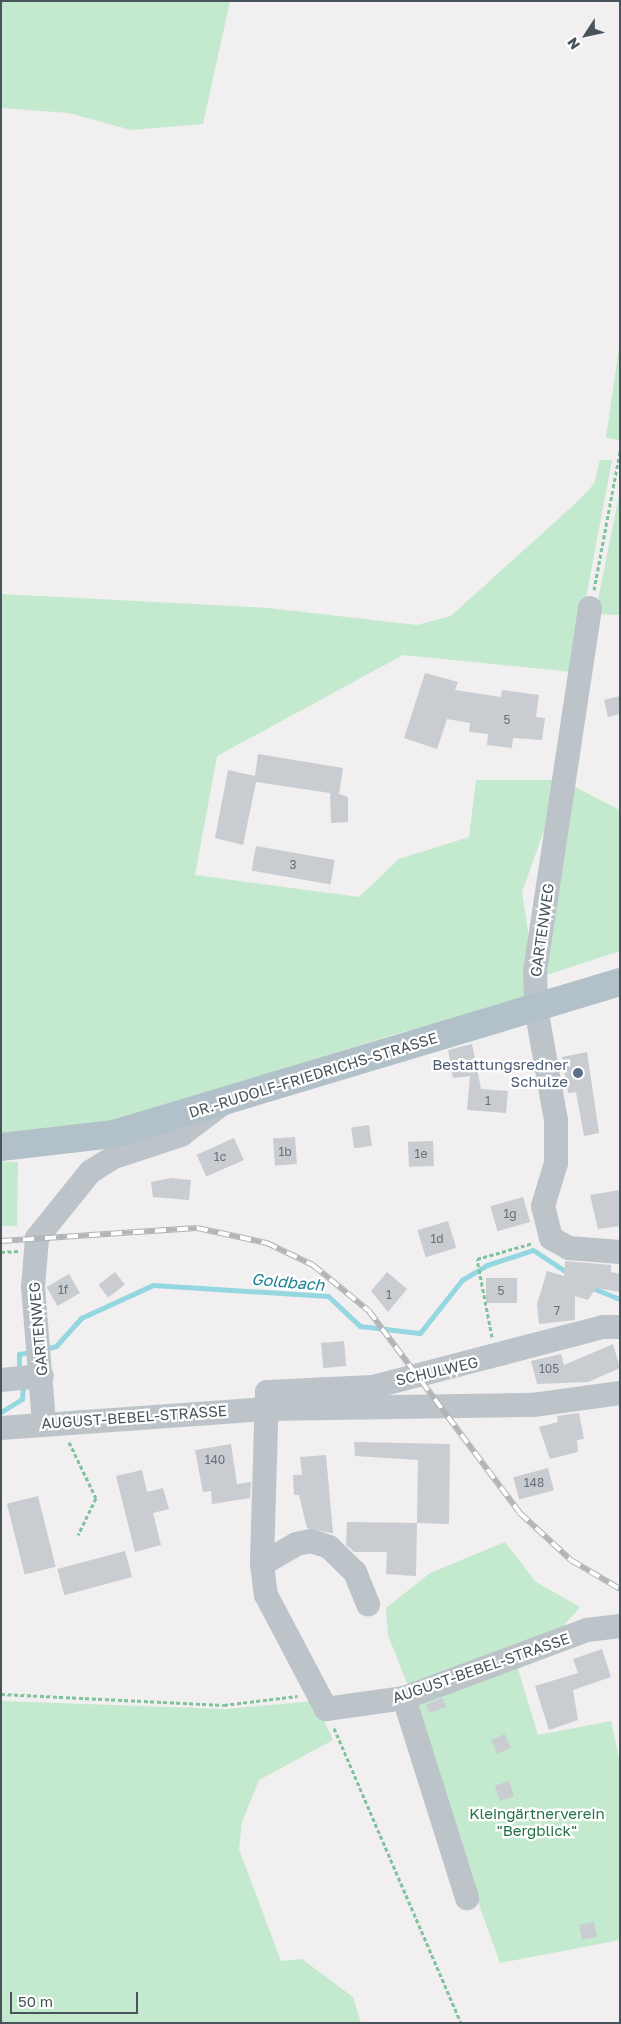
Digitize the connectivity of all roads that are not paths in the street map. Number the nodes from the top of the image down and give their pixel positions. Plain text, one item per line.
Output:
1 (590, 608) road end
2 (620, 982) edge
3 (536, 1008) junction
4 (228, 1100) junction
5 (1, 1148) edge
6 (620, 1252) edge
7 (620, 1327) edge
8 (22, 1378) edge
9 (620, 1393) edge
10 (266, 1409) junction
11 (52, 1422) junction
12 (1, 1428) edge
13 (262, 1564) junction
14 (368, 1605) dead end
15 (620, 1626) edge
16 (404, 1698) junction
17 (467, 1898) dead end

1 - 3 street, GARTENWEG
2 - 3 main road, DR.-RUDOLF-FRIEDRICHS-STRASSE
3 - 4 main road, DR.-RUDOLF-FRIEDRICHS-STRASSE
3 - 6 street, GARTENWEG
4 - 5 main road, DR.-RUDOLF-FRIEDRICHS-STRASSE
4 - 8 street, GARTENWEG
7 - 10 street, SCHULWEG
8 - 11 street, GARTENWEG
9 - 10 street, AUGUST-BEBEL-STRASSE
10 - 11 street, AUGUST-BEBEL-STRASSE
10 - 13 street
11 - 12 street, AUGUST-BEBEL-STRASSE
13 - 14 street
13 - 16 street, AUGUST-BEBEL-STRASSE
15 - 16 street, AUGUST-BEBEL-STRASSE
16 - 17 street

